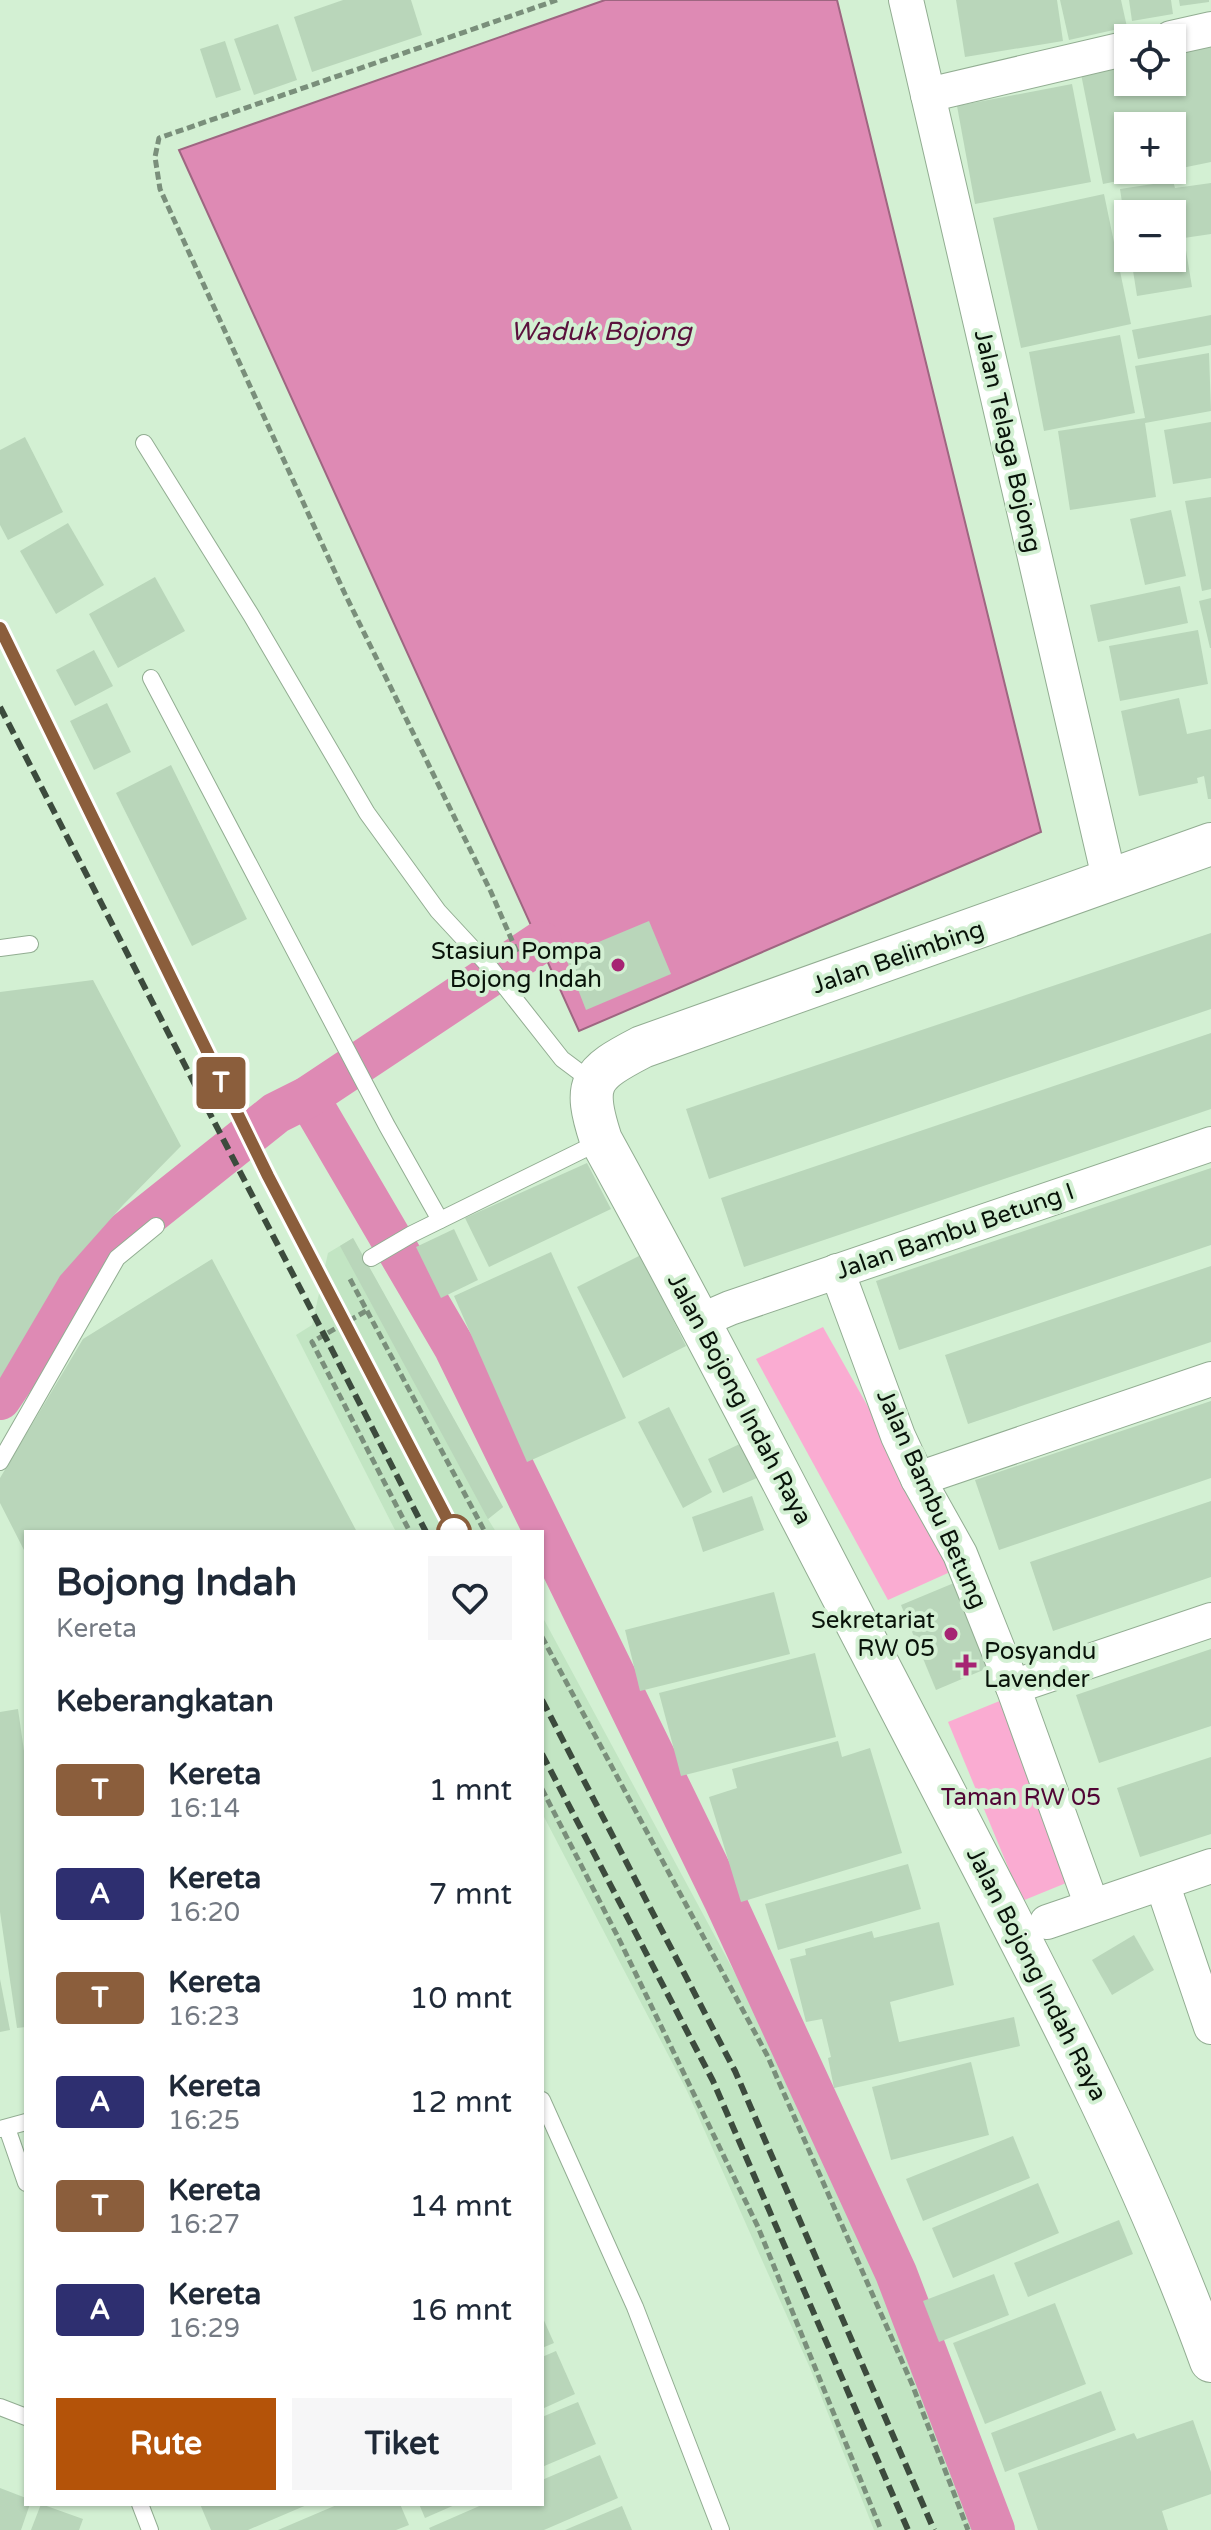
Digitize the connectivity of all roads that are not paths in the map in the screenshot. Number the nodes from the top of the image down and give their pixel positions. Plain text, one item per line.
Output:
1 (906, 0) edge
2 (1211, 29) edge
3 (1186, 35) edge
4 (1114, 51) edge
5 (928, 95) junction
6 (144, 443) dead end
7 (151, 678) dead end
8 (1211, 844) edge
9 (1110, 882) junction
10 (30, 944) dead end
11 (0, 948) edge
12 (578, 1071) junction
13 (601, 1140) junction
14 (1211, 1144) edge
15 (440, 1220) junction
16 (156, 1226) dead end
17 (376, 1255) dead end
18 (837, 1271) junction
19 (700, 1321) junction
20 (1211, 1379) edge
21 (0, 1462) edge
22 (918, 1479) junction
23 (1211, 1620) edge
24 (1013, 1687) junction
25 (1211, 1866) edge
26 (1162, 1883) junction
27 (1092, 1906) junction
28 (1047, 1922) dead end
29 (1211, 2027) edge
30 (544, 2104) edge
31 (24, 2123) edge
32 (3, 2128) edge
33 (24, 2178) edge
34 (1211, 2361) edge
35 (0, 2407) edge
36 (24, 2416) edge
37 (141, 2506) edge
38 (150, 2530) edge
39 (721, 2530) edge

1 - 5 street, Jalan Telaga Bojong
2 - 3 street
4 - 5 street
5 - 9 street, Jalan Telaga Bojong
6 - 12 lane
7 - 15 lane
8 - 9 street, Jalan Belimbing
9 - 12 street, Jalan Belimbing
10 - 11 lane
12 - 13 street, Jalan Bojong Indah Raya
13 - 15 lane
13 - 19 street, Jalan Bojong Indah Raya
14 - 18 street, Jalan Bambu Betung I
15 - 17 lane
16 - 21 lane
18 - 19 street, Jalan Bambu Betung I
18 - 22 street, Jalan Bambu Betung
19 - 34 street, Jalan Bojong Indah Raya
20 - 22 street
22 - 24 street, Jalan Bambu Betung
23 - 24 street
24 - 27 street, Jalan Bambu Betung
25 - 26 street
26 - 27 street
26 - 29 street
27 - 28 street
30 - 39 lane
31 - 32 lane
32 - 33 lane
35 - 36 lane
37 - 38 lane

